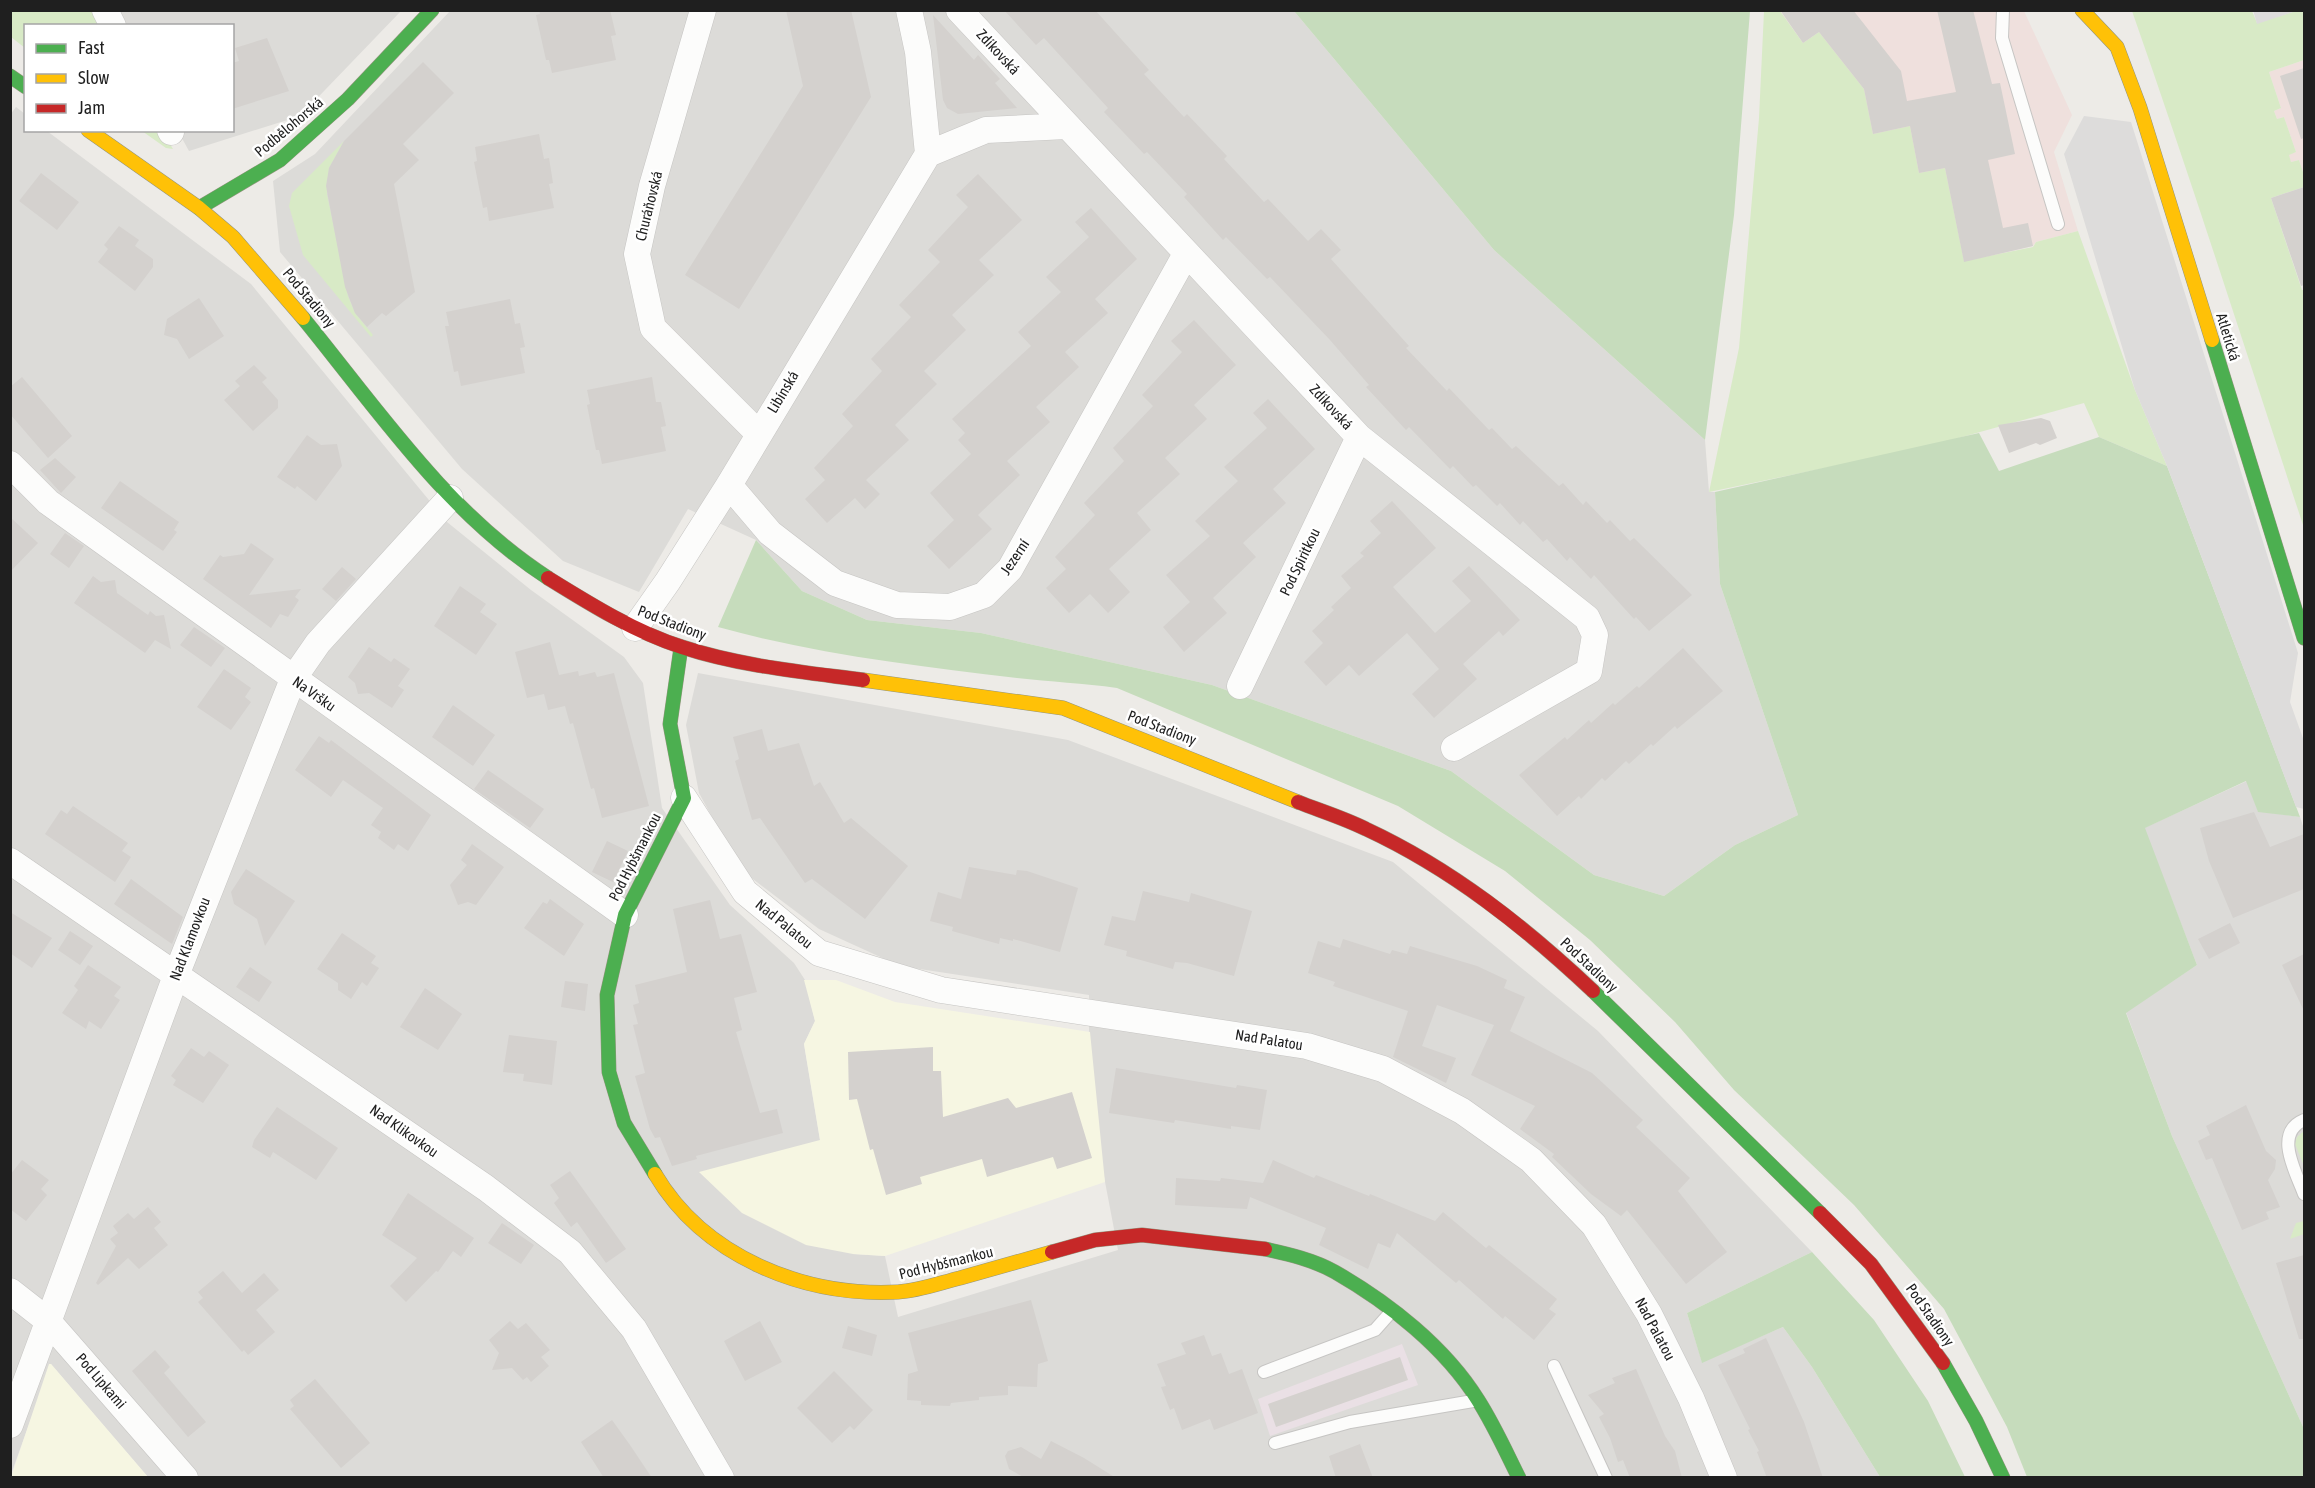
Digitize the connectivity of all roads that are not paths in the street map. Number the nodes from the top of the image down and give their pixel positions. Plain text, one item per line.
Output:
1 (105, 10) edge
2 (432, 10) edge
3 (703, 10) edge
4 (909, 10) edge
5 (959, 10) edge
6 (2004, 10) edge
7 (2082, 10) edge
8 (2110, 22) dead end
9 (112, 24) edge
10 (2117, 47) junction
11 (10, 76) edge
12 (24, 86) edge
13 (1066, 126) junction
14 (91, 132) edge
15 (928, 154) junction
16 (200, 208) junction
17 (2058, 224) dead end
18 (1186, 254) junction
19 (759, 434) junction
20 (1359, 437) junction
21 (10, 464) edge
22 (729, 485) junction
23 (450, 498) junction
24 (635, 628) junction
25 (2304, 638) edge
26 (681, 647) junction
27 (293, 679) junction
28 (1240, 686) dead end
29 (1454, 748) dead end
30 (684, 798) junction
31 (10, 861) edge
32 (625, 915) junction
33 (177, 973) junction
34 (2304, 1120) edge
35 (2304, 1194) edge
36 (10, 1291) edge
37 (1393, 1311) junction
38 (47, 1320) junction
39 (1554, 1366) dead end
40 (1264, 1372) dead end
41 (1478, 1400) junction
42 (10, 1425) edge
43 (1275, 1443) dead end
44 (1518, 1477) edge
45 (185, 1478) edge
46 (721, 1478) edge
47 (1606, 1478) edge
48 (1724, 1478) edge
49 (2003, 1478) edge

1 - 9 street
2 - 16 street, Podbělohorská
3 - 19 street, Churáňovská
4 - 15 street
5 - 13 street, Zdíkovská
6 - 17 lane
7 - 10 street
8 - 10 lane
10 - 25 street, Atletická
11 - 12 street
13 - 15 street
13 - 18 street, Zdíkovská
14 - 16 street
15 - 19 street, Libínská
16 - 23 street, Pod Stadiony
18 - 20 street, Zdíkovská
18 - 22 street, Jezerní
19 - 22 street, Libínská
20 - 28 street, Pod Spiritkou
20 - 29 street, Zdíkovská
21 - 27 street, Na Vršku
22 - 24 street, Libínská
23 - 24 street, Pod Stadiony
23 - 27 street, Nad Klamovkou
24 - 26 street, Pod Stadiony
26 - 30 street
26 - 49 street, Pod Stadiony
27 - 32 street, Na Vršku
27 - 33 street, Nad Klamovkou
30 - 32 street, Pod Hybšmankou
30 - 48 street, Nad Palatou
31 - 33 street, Nad Klikovkou
32 - 37 street, Pod Hybšmankou
33 - 38 street, Nad Klamovkou
33 - 46 street, Nad Klikovkou
34 - 35 lane
36 - 38 street, Pod Lipkami
37 - 40 lane
37 - 41 street, Pod Hybšmankou
38 - 42 street, Nad Klamovkou
38 - 45 street, Pod Lipkami
39 - 47 lane
41 - 43 lane
41 - 44 street, Pod Hybšmankou

